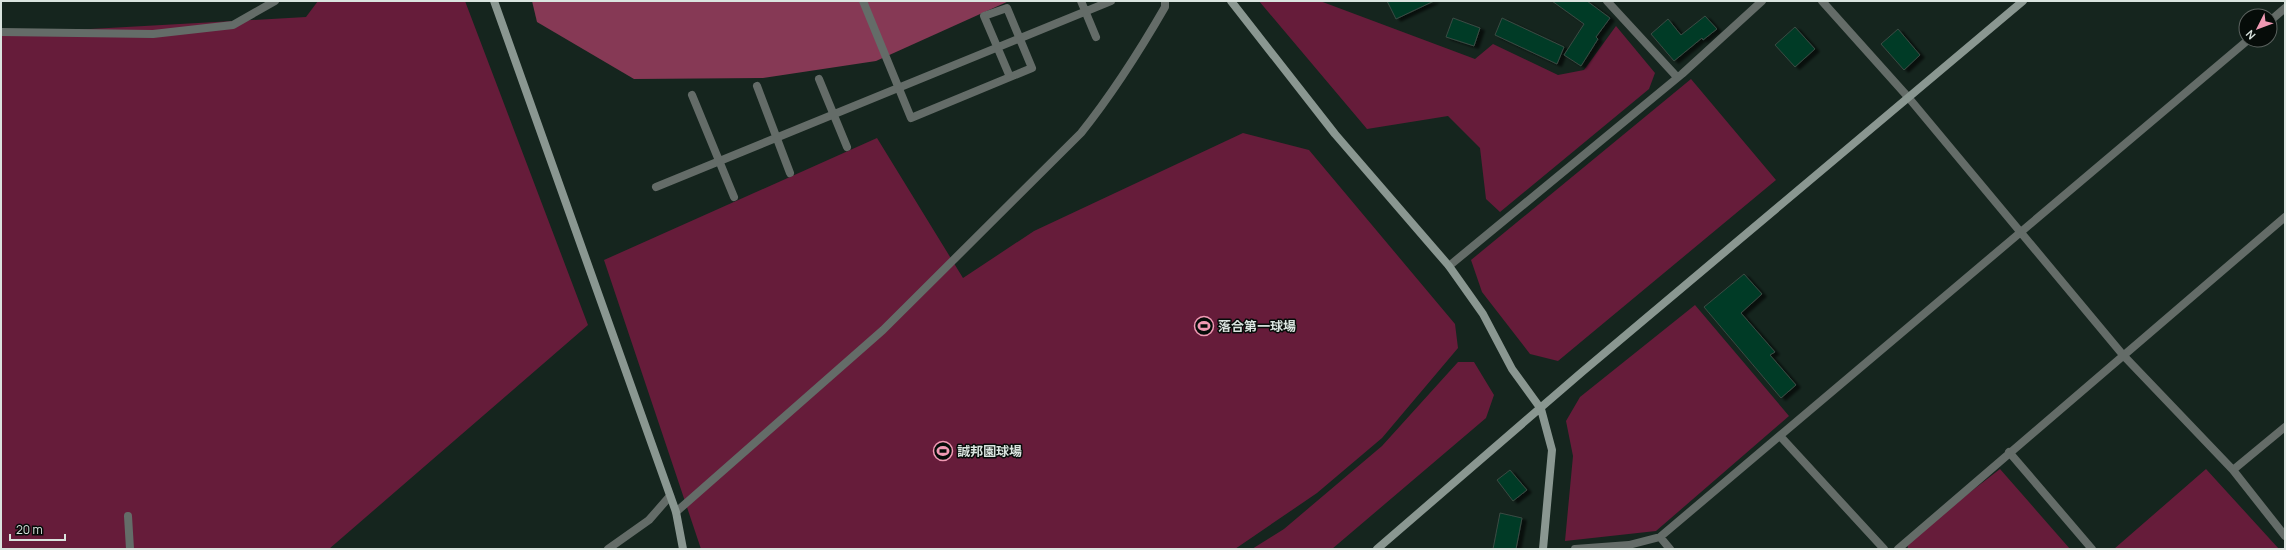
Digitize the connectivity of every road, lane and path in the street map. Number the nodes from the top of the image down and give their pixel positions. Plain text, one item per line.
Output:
1 (275, 1) edge
2 (494, 1) edge
3 (863, 1) edge
4 (1081, 1) edge
5 (1111, 1) edge
6 (1165, 1) edge
7 (1231, 1) edge
8 (1607, 1) edge
9 (1762, 1) edge
10 (1822, 1) edge
11 (2023, 1) edge
12 (1086, 11) junction
13 (1, 32) edge
14 (1096, 37) dead end
15 (1019, 39) junction
16 (997, 48) junction
17 (2239, 48) edge
18 (1010, 77) junction
19 (1677, 77) junction
20 (819, 79) dead end
21 (757, 86) dead end
22 (899, 88) junction
23 (692, 95) dead end
24 (1908, 97) junction
25 (835, 115) junction
26 (777, 138) junction
27 (847, 147) dead end
28 (720, 161) junction
29 (790, 173) dead end
30 (656, 187) dead end
31 (734, 197) dead end
32 (2285, 217) edge
33 (2022, 232) junction
34 (1449, 266) junction
35 (2123, 355) junction
36 (1541, 409) junction
37 (2285, 427) edge
38 (1780, 436) junction
39 (2008, 452) junction
40 (2233, 470) junction
41 (670, 496) junction
42 (676, 512) junction
43 (128, 516) dead end
44 (2285, 536) edge
45 (1660, 537) junction
46 (130, 549) edge
47 (608, 549) edge
48 (684, 549) edge
49 (1377, 549) edge
50 (1544, 549) edge
51 (1575, 549) edge
52 (1670, 549) edge
53 (1884, 549) edge
54 (1898, 549) edge
55 (2092, 549) edge

1 - 13 street
2 - 41 street
3 - 22 street
4 - 12 street
5 - 12 street
6 - 42 street
7 - 34 street
8 - 19 street
9 - 19 street
10 - 24 street
11 - 24 street
12 - 14 street
12 - 15 street
15 - 16 street
15 - 16 street
15 - 18 street
16 - 18 street
16 - 22 street
17 - 33 street
18 - 22 street
19 - 34 street
20 - 25 street
21 - 26 street
22 - 25 street
23 - 28 street
24 - 33 street
24 - 36 street
25 - 26 street
25 - 27 street
26 - 28 street
26 - 29 street
28 - 30 street
28 - 31 street
32 - 35 street
33 - 35 street
33 - 38 street
34 - 36 street
35 - 39 street
35 - 40 street
36 - 49 street
36 - 50 street
37 - 40 street
38 - 45 street
38 - 53 street
39 - 54 street
39 - 55 street
40 - 44 street
41 - 42 street
41 - 47 street
42 - 48 street
43 - 46 street
45 - 51 street
45 - 52 street

